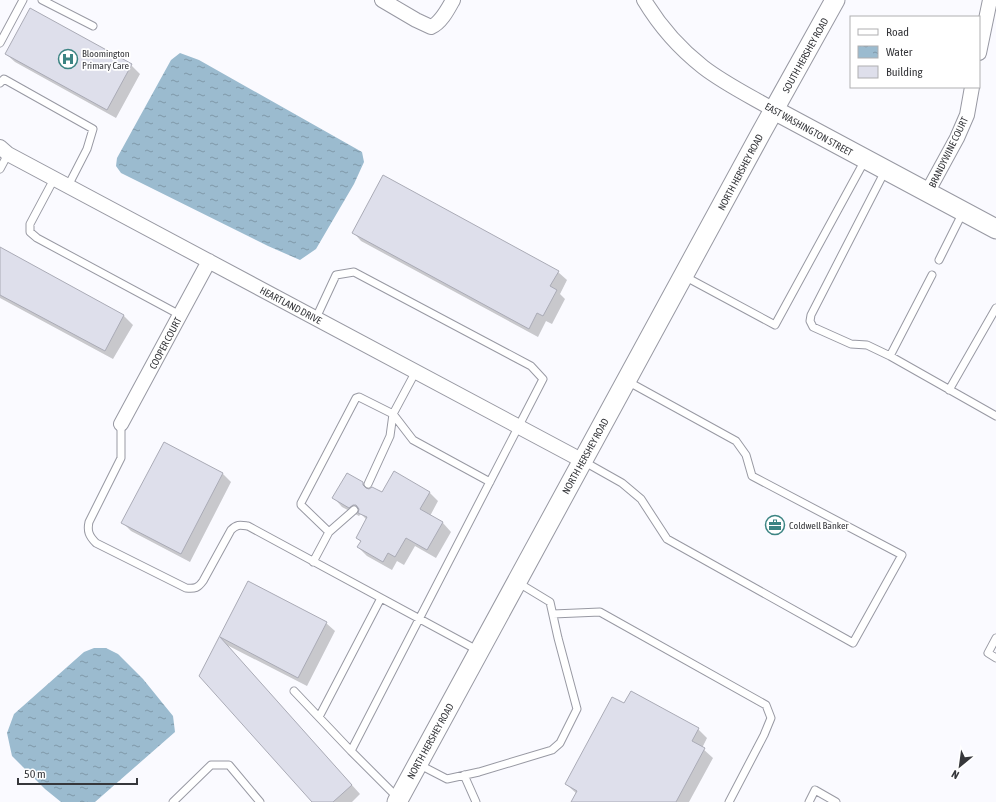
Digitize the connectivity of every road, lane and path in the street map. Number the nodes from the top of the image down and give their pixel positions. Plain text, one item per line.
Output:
1 (23, 0) edge
2 (42, 0) edge
3 (382, 0) edge
4 (453, 0) edge
5 (644, 0) edge
6 (835, 0) edge
7 (990, 0) edge
8 (93, 26) dead end
9 (0, 43) edge
10 (980, 49) edge
11 (1, 80) edge
12 (972, 88) edge
13 (774, 110) junction
14 (4, 151) edge
15 (865, 160) junction
16 (0, 169) edge
17 (885, 171) junction
18 (54, 179) junction
19 (68, 186) junction
20 (927, 193) junction
21 (964, 212) junction
22 (996, 229) edge
23 (939, 260) dead end
24 (209, 261) junction
25 (932, 275) dead end
26 (684, 276) junction
27 (996, 308) edge
28 (180, 315) junction
29 (316, 318) junction
30 (890, 356) junction
31 (416, 372) junction
32 (626, 381) junction
33 (949, 390) junction
34 (393, 414) junction
35 (996, 416) edge
36 (121, 424) joint
37 (519, 426) junction
38 (583, 460) junction
39 (490, 482) junction
40 (368, 484) dead end
41 (354, 510) dead end
42 (329, 532) junction
43 (313, 562) junction
44 (517, 582) junction
45 (381, 598) junction
46 (553, 614) junction
47 (419, 619) junction
48 (996, 638) edge
49 (479, 651) junction
50 (996, 658) edge
51 (294, 690) dead end
52 (319, 717) junction
53 (351, 751) junction
54 (418, 764) junction
55 (464, 775) junction
56 (398, 800) edge
57 (173, 802) edge
58 (260, 802) edge
59 (476, 802) edge
60 (729, 802) edge
61 (809, 802) edge
62 (836, 802) edge

1 - 9 lane
2 - 8 lane
3 - 4 street
5 - 13 street, EAST WASHINGTON STREET
6 - 13 main road, SOUTH HERSHEY ROAD
7 - 10 street
11 - 19 lane
12 - 20 street, BRANDYWINE COURT
13 - 15 main road, EAST WASHINGTON STREET
13 - 26 main road, NORTH HERSHEY ROAD
14 - 16 lane
14 - 18 street, HEARTLAND DRIVE
15 - 17 main road, EAST WASHINGTON STREET
15 - 26 lane
17 - 20 main road, EAST WASHINGTON STREET
17 - 30 lane
18 - 19 street, HEARTLAND DRIVE
18 - 28 lane
19 - 24 street, HEARTLAND DRIVE
20 - 21 main road, EAST WASHINGTON STREET
21 - 22 main road, EAST WASHINGTON STREET
21 - 23 lane
24 - 28 street, COOPER COURT
24 - 29 street, HEARTLAND DRIVE
25 - 30 lane
26 - 32 main road, NORTH HERSHEY ROAD
27 - 33 lane
28 - 36 street, COOPER COURT
29 - 31 street, HEARTLAND DRIVE
29 - 37 lane
30 - 33 lane
31 - 34 lane
31 - 37 street, HEARTLAND DRIVE
32 - 38 main road, NORTH HERSHEY ROAD
32 - 38 lane
33 - 35 lane
34 - 39 lane
34 - 40 lane
34 - 42 lane
36 - 43 lane
37 - 38 street, HEARTLAND DRIVE
37 - 39 lane
38 - 44 main road, NORTH HERSHEY ROAD
39 - 47 lane
41 - 42 lane
42 - 43 lane
43 - 45 lane
44 - 46 lane
44 - 49 main road, NORTH HERSHEY ROAD
45 - 47 lane
45 - 52 lane
46 - 55 lane
46 - 60 lane
47 - 49 lane
47 - 53 lane
48 - 50 lane
49 - 54 main road, NORTH HERSHEY ROAD
51 - 52 lane
52 - 53 lane
53 - 56 lane
54 - 55 lane
54 - 56 main road, NORTH HERSHEY ROAD
55 - 59 lane
57 - 58 lane
61 - 62 lane

